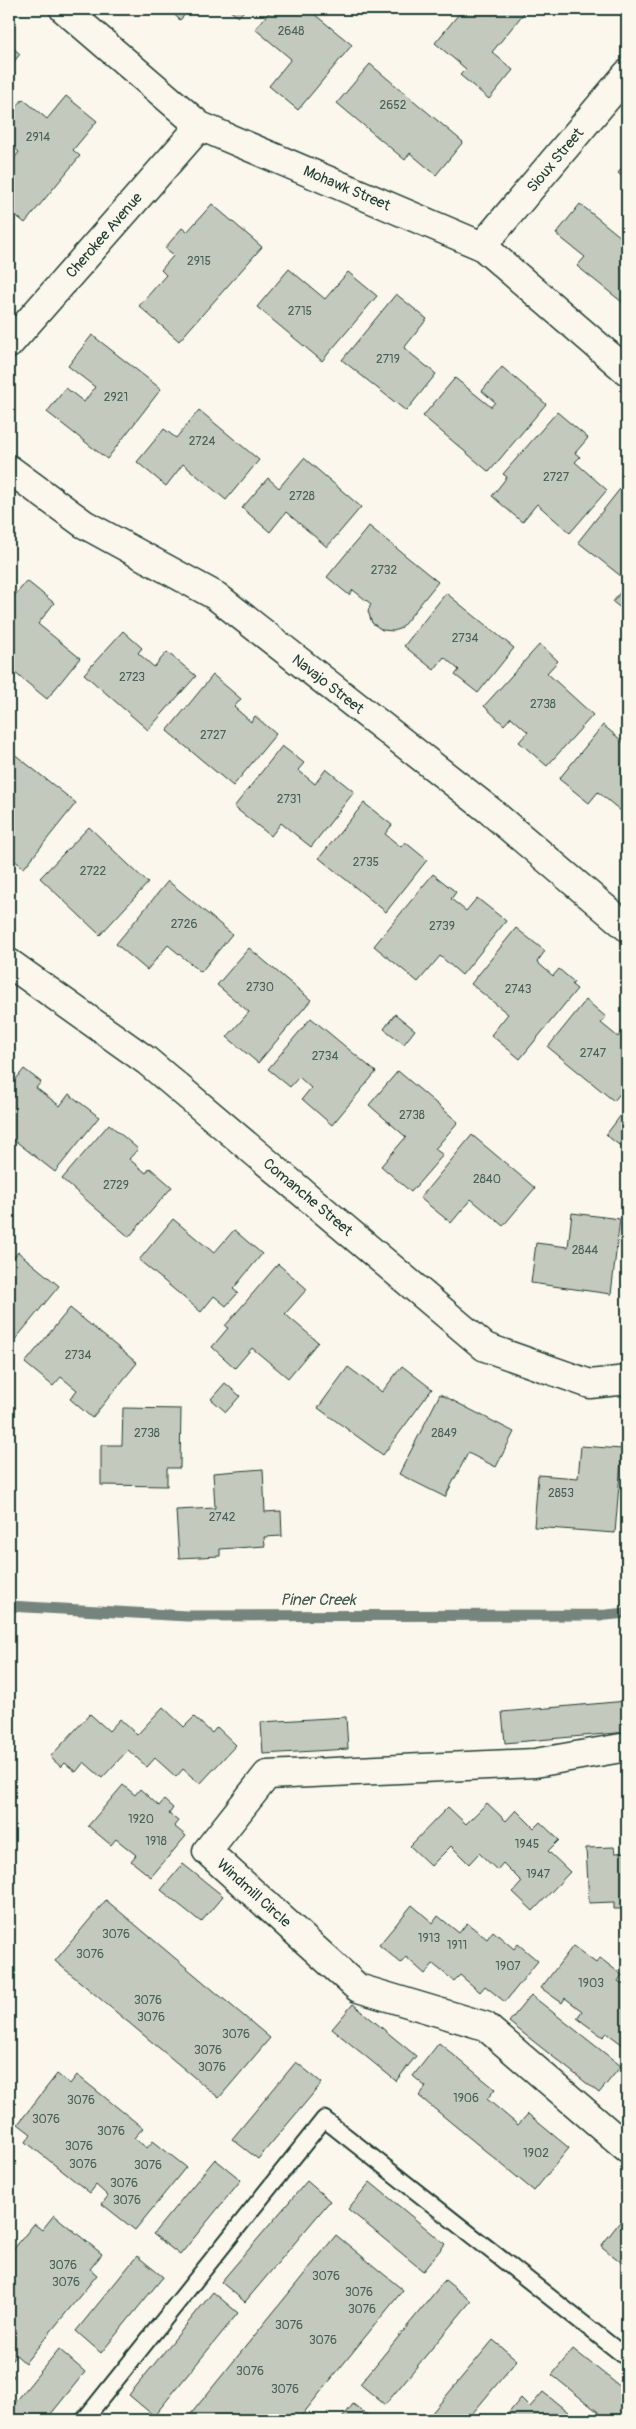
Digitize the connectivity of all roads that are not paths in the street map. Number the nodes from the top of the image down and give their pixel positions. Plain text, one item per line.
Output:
1 (64, 9) edge
2 (627, 74) edge
3 (200, 126) junction
4 (482, 246) junction
5 (9, 344) edge
6 (627, 371) edge
7 (9, 469) edge
8 (627, 927) edge
9 (9, 963) edge
10 (627, 1380) edge
11 (627, 1748) edge
12 (627, 2148) edge
13 (627, 2358) edge
14 (84, 2420) edge

1 - 3 street, Mohawk Street
2 - 4 street, Sioux Street
3 - 4 street, Mohawk Street
3 - 5 street, Cherokee Avenue
4 - 6 street, Mohawk Street
7 - 8 street, Navajo Street
9 - 10 street, Comanche Street
11 - 12 street, Windmill Circle
13 - 14 lane

